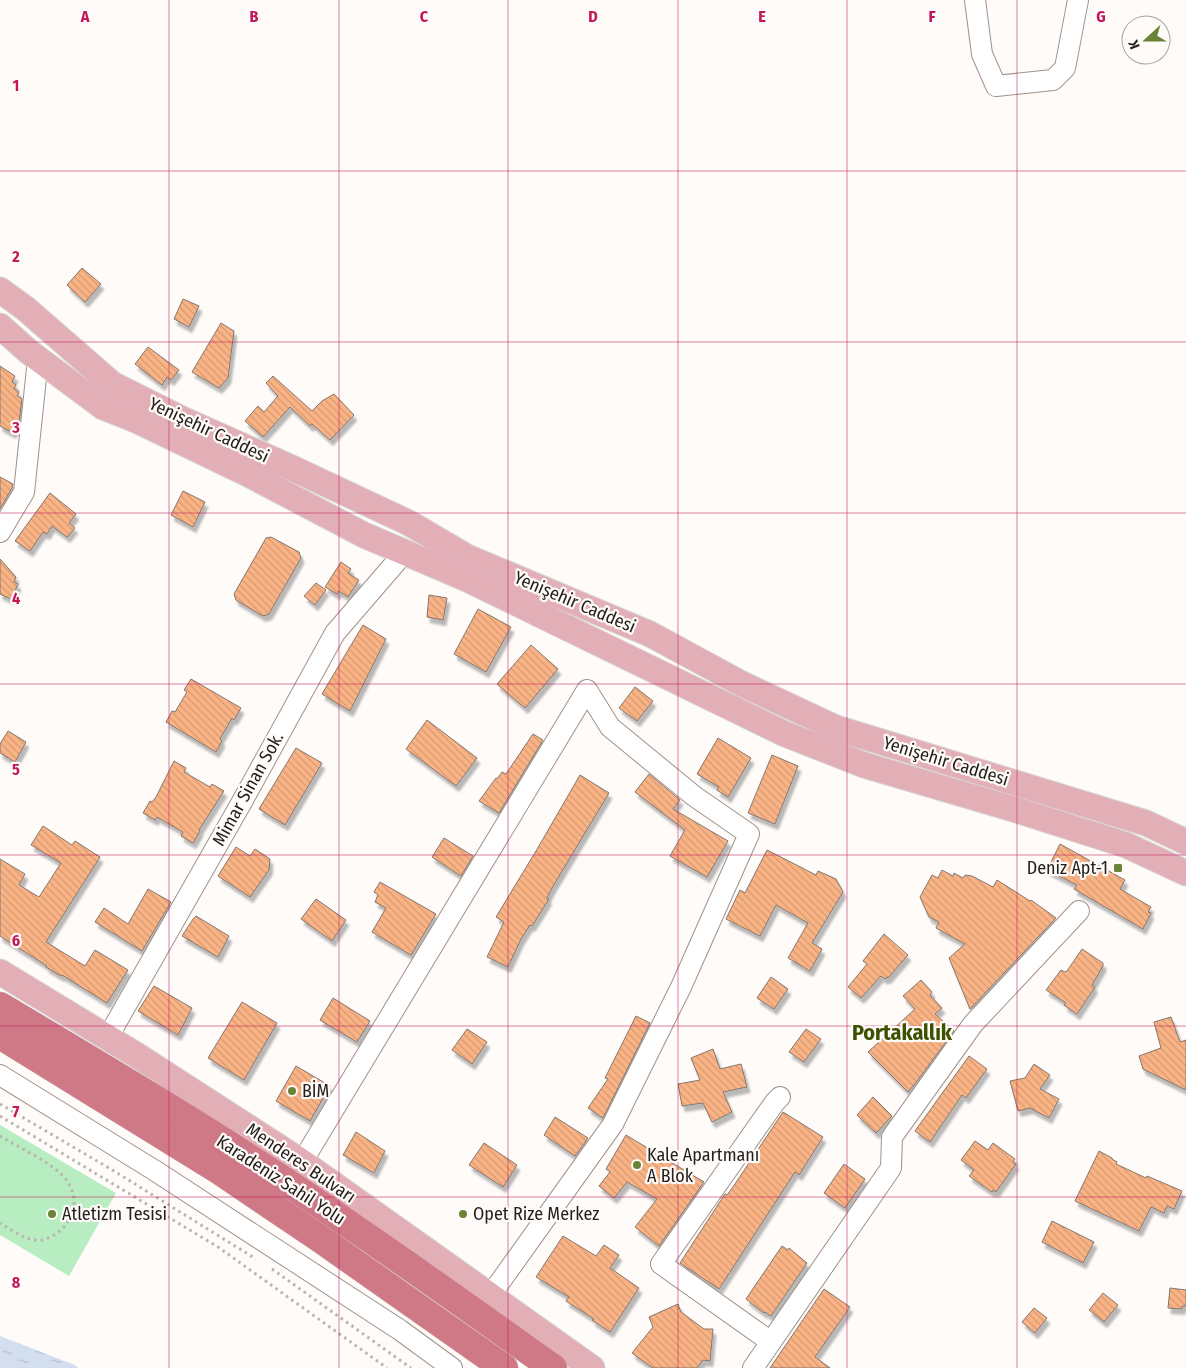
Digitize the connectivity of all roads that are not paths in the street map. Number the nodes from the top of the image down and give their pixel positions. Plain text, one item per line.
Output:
1 (975, 0) edge
2 (1078, 0) edge
3 (0, 290) edge
4 (0, 326) edge
5 (38, 358) junction
6 (0, 532) edge
7 (404, 553) junction
8 (1186, 842) edge
9 (1186, 873) edge
10 (1079, 911) dead end
11 (0, 972) edge
12 (0, 1006) edge
13 (0, 1035) edge
14 (108, 1037) junction
15 (0, 1075) edge
16 (780, 1097) dead end
17 (302, 1162) junction
18 (490, 1296) junction
19 (771, 1342) junction
20 (452, 1368) edge
21 (504, 1368) edge
22 (553, 1368) edge
23 (592, 1368) edge
24 (753, 1368) edge

1 - 2 street
3 - 8 main road, Yenişehir Caddesi
4 - 5 main road, Yenişehir Caddesi
5 - 6 street
5 - 7 main road, Yenişehir Caddesi
7 - 9 main road, Yenişehir Caddesi
7 - 14 street, Mimar Sinan Sok.
10 - 19 street
11 - 14 main road, Menderes Bulvarı
12 - 22 highway, Karadeniz Sahil Yolu
13 - 21 highway, Karadeniz Sahil Yolu
14 - 17 main road, Menderes Bulvarı
15 - 20 street
16 - 19 street
17 - 18 main road, Menderes Bulvarı
17 - 18 street
18 - 23 main road, Menderes Bulvarı
19 - 24 street

